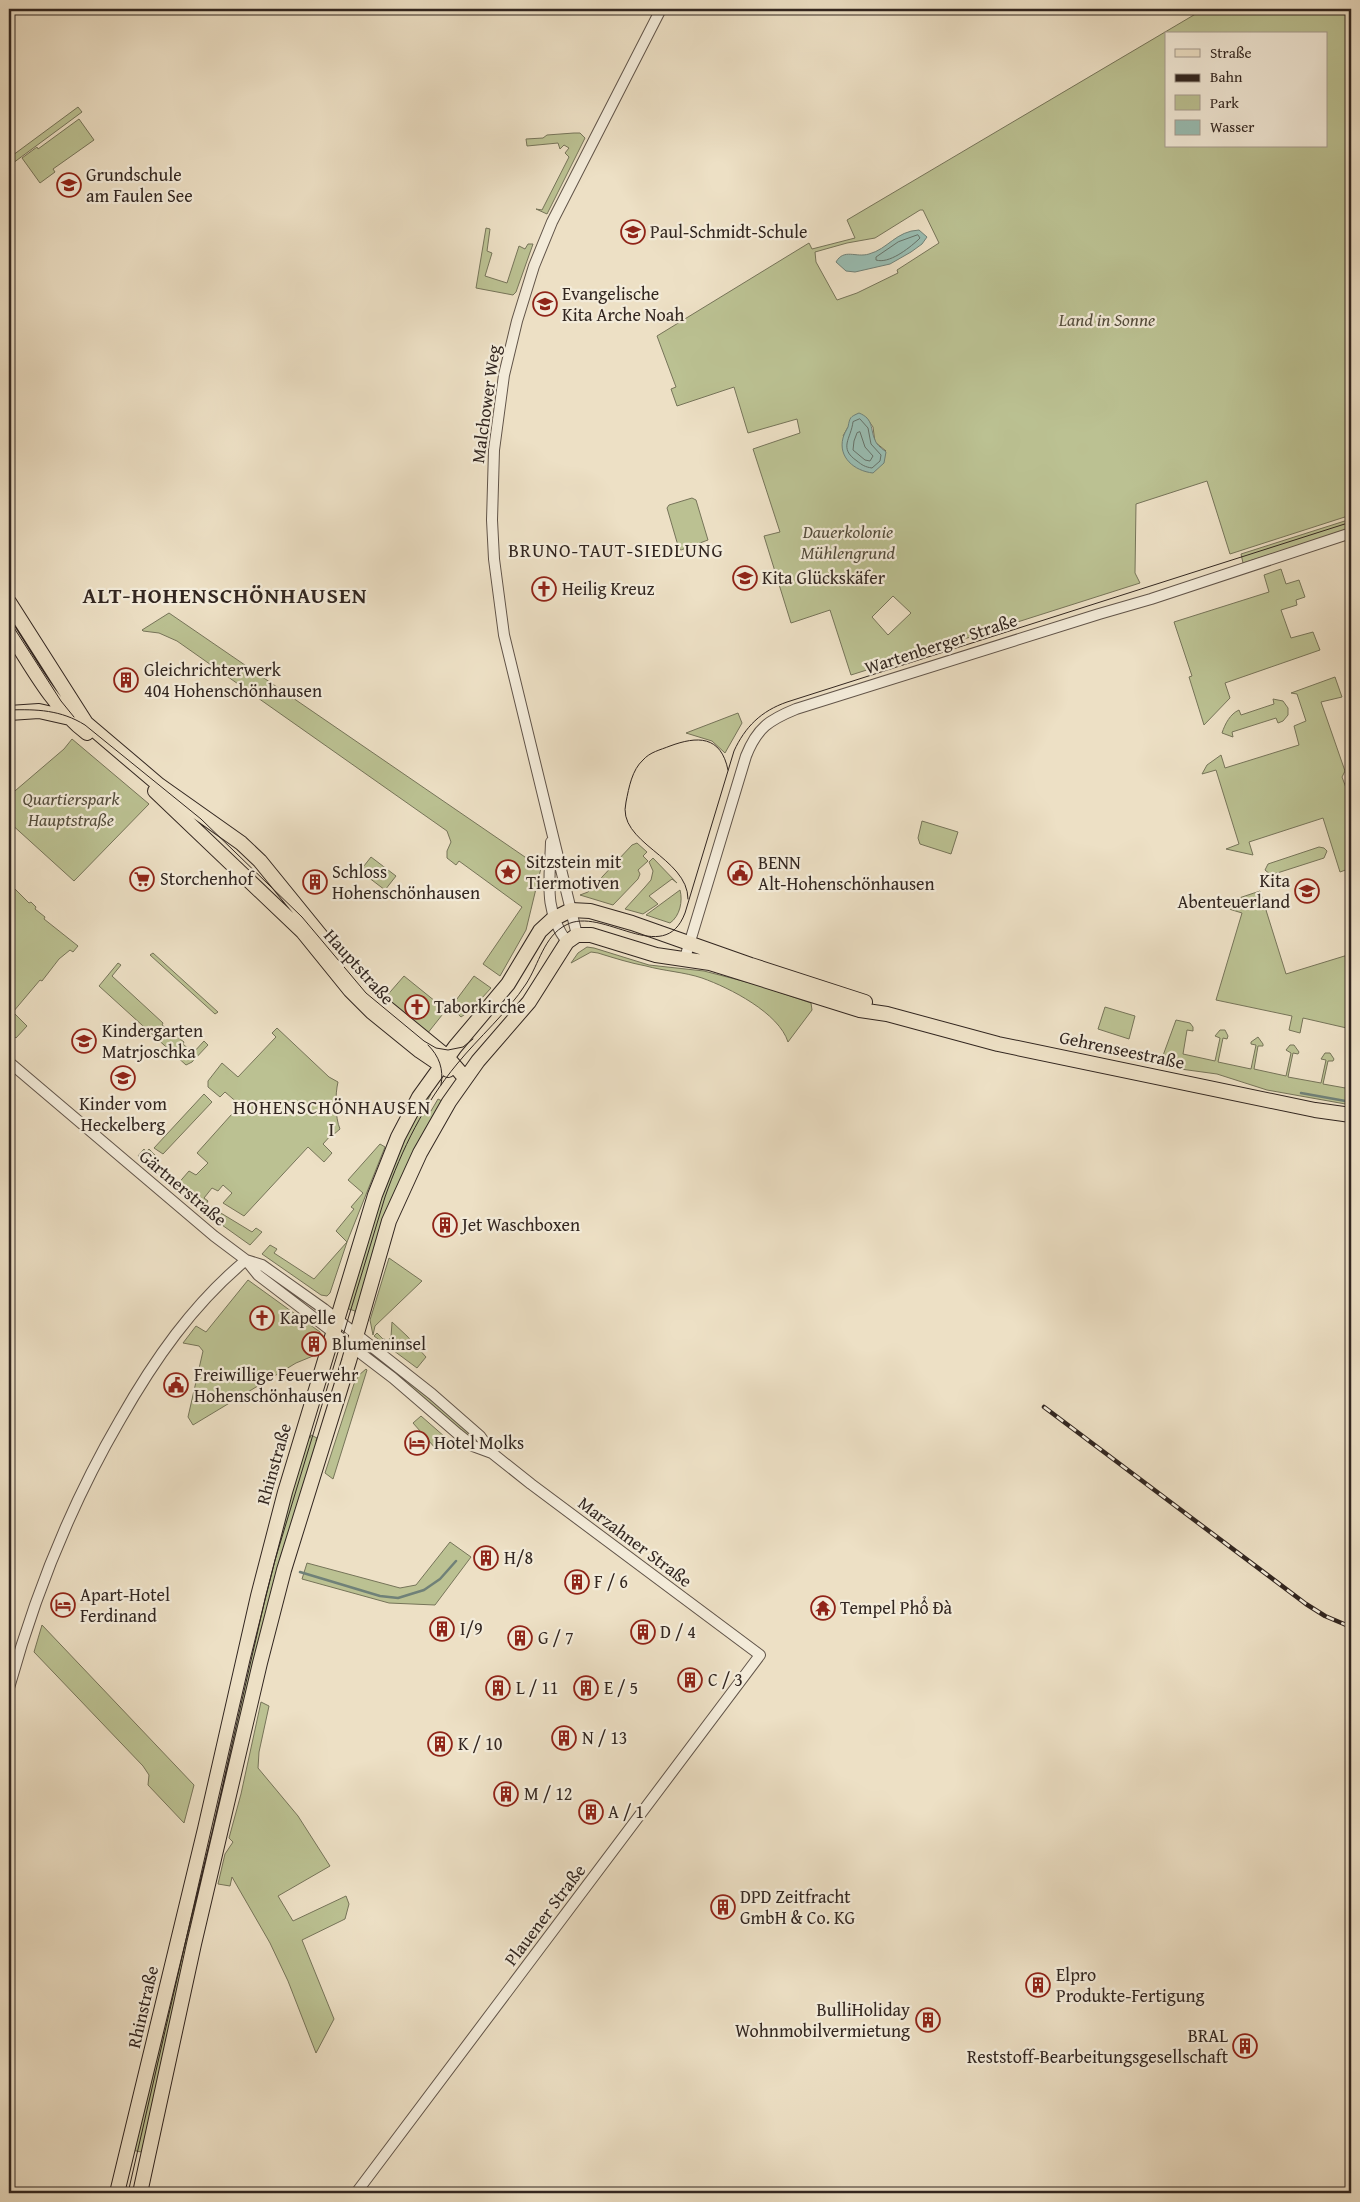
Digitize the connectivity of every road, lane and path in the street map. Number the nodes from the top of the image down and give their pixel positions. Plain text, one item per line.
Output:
1 (661, 9) edge
2 (1351, 533) edge
3 (9, 602) edge
4 (9, 630) edge
5 (57, 679) junction
6 (49, 693) junction
7 (39, 711) junction
8 (9, 713) edge
9 (68, 718) junction
10 (85, 721) junction
11 (163, 793) junction
12 (551, 830) junction
13 (286, 893) junction
14 (274, 905) junction
15 (571, 910) junction
16 (553, 919) junction
17 (572, 939) junction
18 (689, 943) junction
19 (685, 958) junction
20 (887, 1014) junction
21 (9, 1062) edge
22 (444, 1062) junction
23 (465, 1078) junction
24 (1351, 1115) edge
25 (246, 1260) junction
26 (345, 1334) junction
27 (760, 1655) joint
28 (9, 1688) edge
29 (117, 2193) edge
30 (140, 2193) edge
31 (356, 2193) edge

1 - 12 street, Malchower Weg
2 - 18 street, Wartenberger Straße
3 - 5 main road, Hauptstraße
4 - 6 main road, Hauptstraße
5 - 6 main road
5 - 10 main road, Hauptstraße
6 - 7 main road
6 - 9 main road, Hauptstraße
7 - 8 main road, Hauptstraße
7 - 9 main road, Hauptstraße
9 - 10 main road, Hauptstraße
9 - 11 main road, Hauptstraße
10 - 11 main road, Hauptstraße
11 - 13 main road, Hauptstraße
11 - 14 main road, Hauptstraße
12 - 15 street, Malchower Weg
12 - 16 street, Malchower Weg
13 - 14 main road
13 - 22 main road, Hauptstraße
14 - 22 main road, Hauptstraße
15 - 16 main road
15 - 17 street, Malchower Weg
15 - 18 main road
16 - 17 street, Malchower Weg
16 - 22 main road
17 - 19 main road
17 - 23 main road
18 - 19 street, Wartenberger Straße
18 - 20 main road, Gehrenseestraße
19 - 20 main road, Gehrenseestraße
20 - 24 main road, Gehrenseestraße
21 - 25 street, Gärtnerstraße
22 - 23 main road, Hauptstraße
22 - 26 main road, Rhinstraße
23 - 26 main road, Rhinstraße
25 - 26 street, Gärtnerstraße
25 - 28 street
26 - 27 street, Marzahner Straße
26 - 29 main road, Rhinstraße
26 - 30 main road, Rhinstraße
27 - 31 street, Plauener Straße

